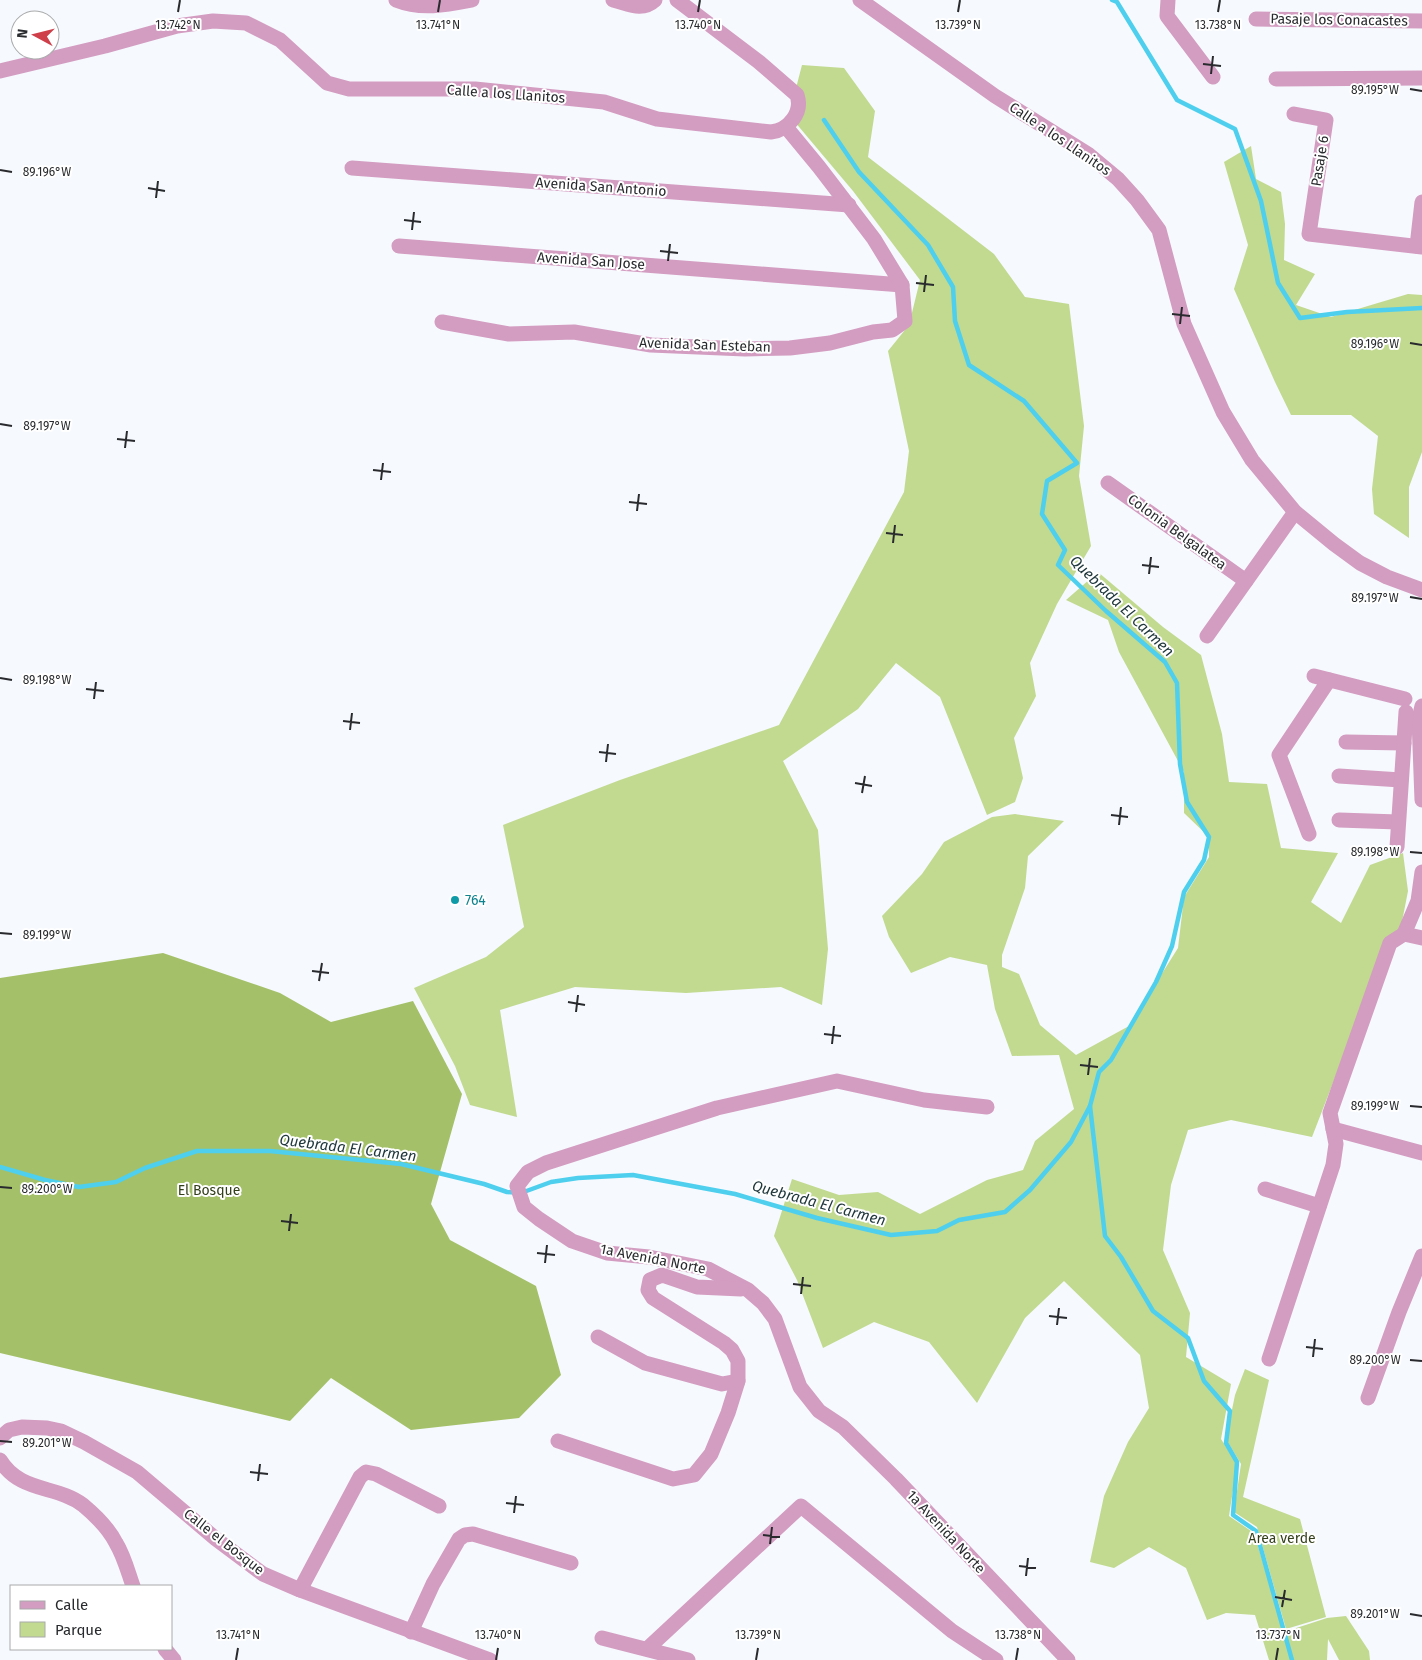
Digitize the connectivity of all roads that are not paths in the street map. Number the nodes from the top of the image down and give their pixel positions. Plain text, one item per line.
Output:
1 (396, 0) edge
2 (472, 0) edge
3 (613, 0) edge
4 (655, 0) edge
5 (677, 0) edge
6 (860, 0) edge
7 (1168, 0) edge
8 (1256, 19) dead end
9 (1422, 20) edge
10 (0, 71) edge
11 (1213, 77) dead end
12 (1422, 78) edge
13 (1276, 79) dead end
14 (1294, 114) dead end
15 (786, 127) junction
16 (352, 168) dead end
17 (1422, 202) edge
18 (849, 205) junction
19 (399, 246) dead end
20 (1419, 247) edge
21 (902, 285) junction
22 (442, 322) dead end
23 (1108, 483) dead end
24 (1295, 512) junction
25 (1246, 581) junction
26 (1422, 590) edge
27 (1207, 636) dead end
28 (1314, 676) dead end
29 (1329, 680) junction
30 (1422, 706) edge
31 (1346, 742) dead end
32 (1404, 743) junction
33 (1338, 776) dead end
34 (1401, 780) junction
35 (1422, 800) edge
36 (1339, 820) dead end
37 (1398, 822) junction
38 (1309, 834) dead end
39 (1396, 847) dead end
40 (1422, 872) edge
41 (1404, 934) junction
42 (1422, 938) edge
43 (987, 1107) dead end
44 (1333, 1129) junction
45 (1422, 1153) edge
46 (1265, 1189) dead end
47 (1319, 1206) junction
48 (1422, 1256) edge
49 (748, 1290) junction
50 (598, 1338) dead end
51 (1269, 1359) dead end
52 (738, 1381) junction
53 (1368, 1398) dead end
54 (0, 1438) edge
55 (558, 1441) dead end
56 (0, 1460) edge
57 (439, 1506) dead end
58 (571, 1563) dead end
59 (133, 1585) edge
60 (300, 1590) junction
61 (411, 1632) junction
62 (602, 1638) dead end
63 (166, 1650) edge
64 (647, 1650) junction
65 (174, 1660) edge
66 (490, 1660) edge
67 (688, 1660) edge
68 (996, 1660) edge
69 (1068, 1660) edge

1 - 2 street
3 - 4 street
5 - 15 street
6 - 24 street, Calle a los Llanitos
7 - 11 street
8 - 9 street, Pasaje los Conacastes
10 - 15 street, Calle a los Llanitos
12 - 13 street
14 - 20 street, Pasaje 6
15 - 18 street
16 - 18 street, Avenida San Antonio
17 - 20 street
18 - 21 street
19 - 21 street, Avenida San Jose
21 - 22 street, Avenida San Esteban
23 - 25 street, Colonia Belgalatea
24 - 25 street
24 - 26 street, Calle a los Llanitos
25 - 27 street
28 - 29 street
29 - 32 street
29 - 38 street
30 - 35 street
31 - 32 street
32 - 34 street
33 - 34 street
34 - 37 street
36 - 37 street
37 - 39 street
40 - 41 street
41 - 42 street
41 - 44 street
43 - 49 street, 1a Avenida Norte
44 - 45 street
44 - 47 street
46 - 47 street
47 - 51 street
48 - 53 street
49 - 52 street
49 - 69 street, 1a Avenida Norte
50 - 52 street
52 - 55 street
54 - 60 street, Calle el Bosque
56 - 59 street
57 - 60 street
58 - 61 street
60 - 61 street, Calle el Bosque
61 - 66 street, Calle el Bosque
62 - 64 street
63 - 65 street
64 - 67 street
64 - 68 street

